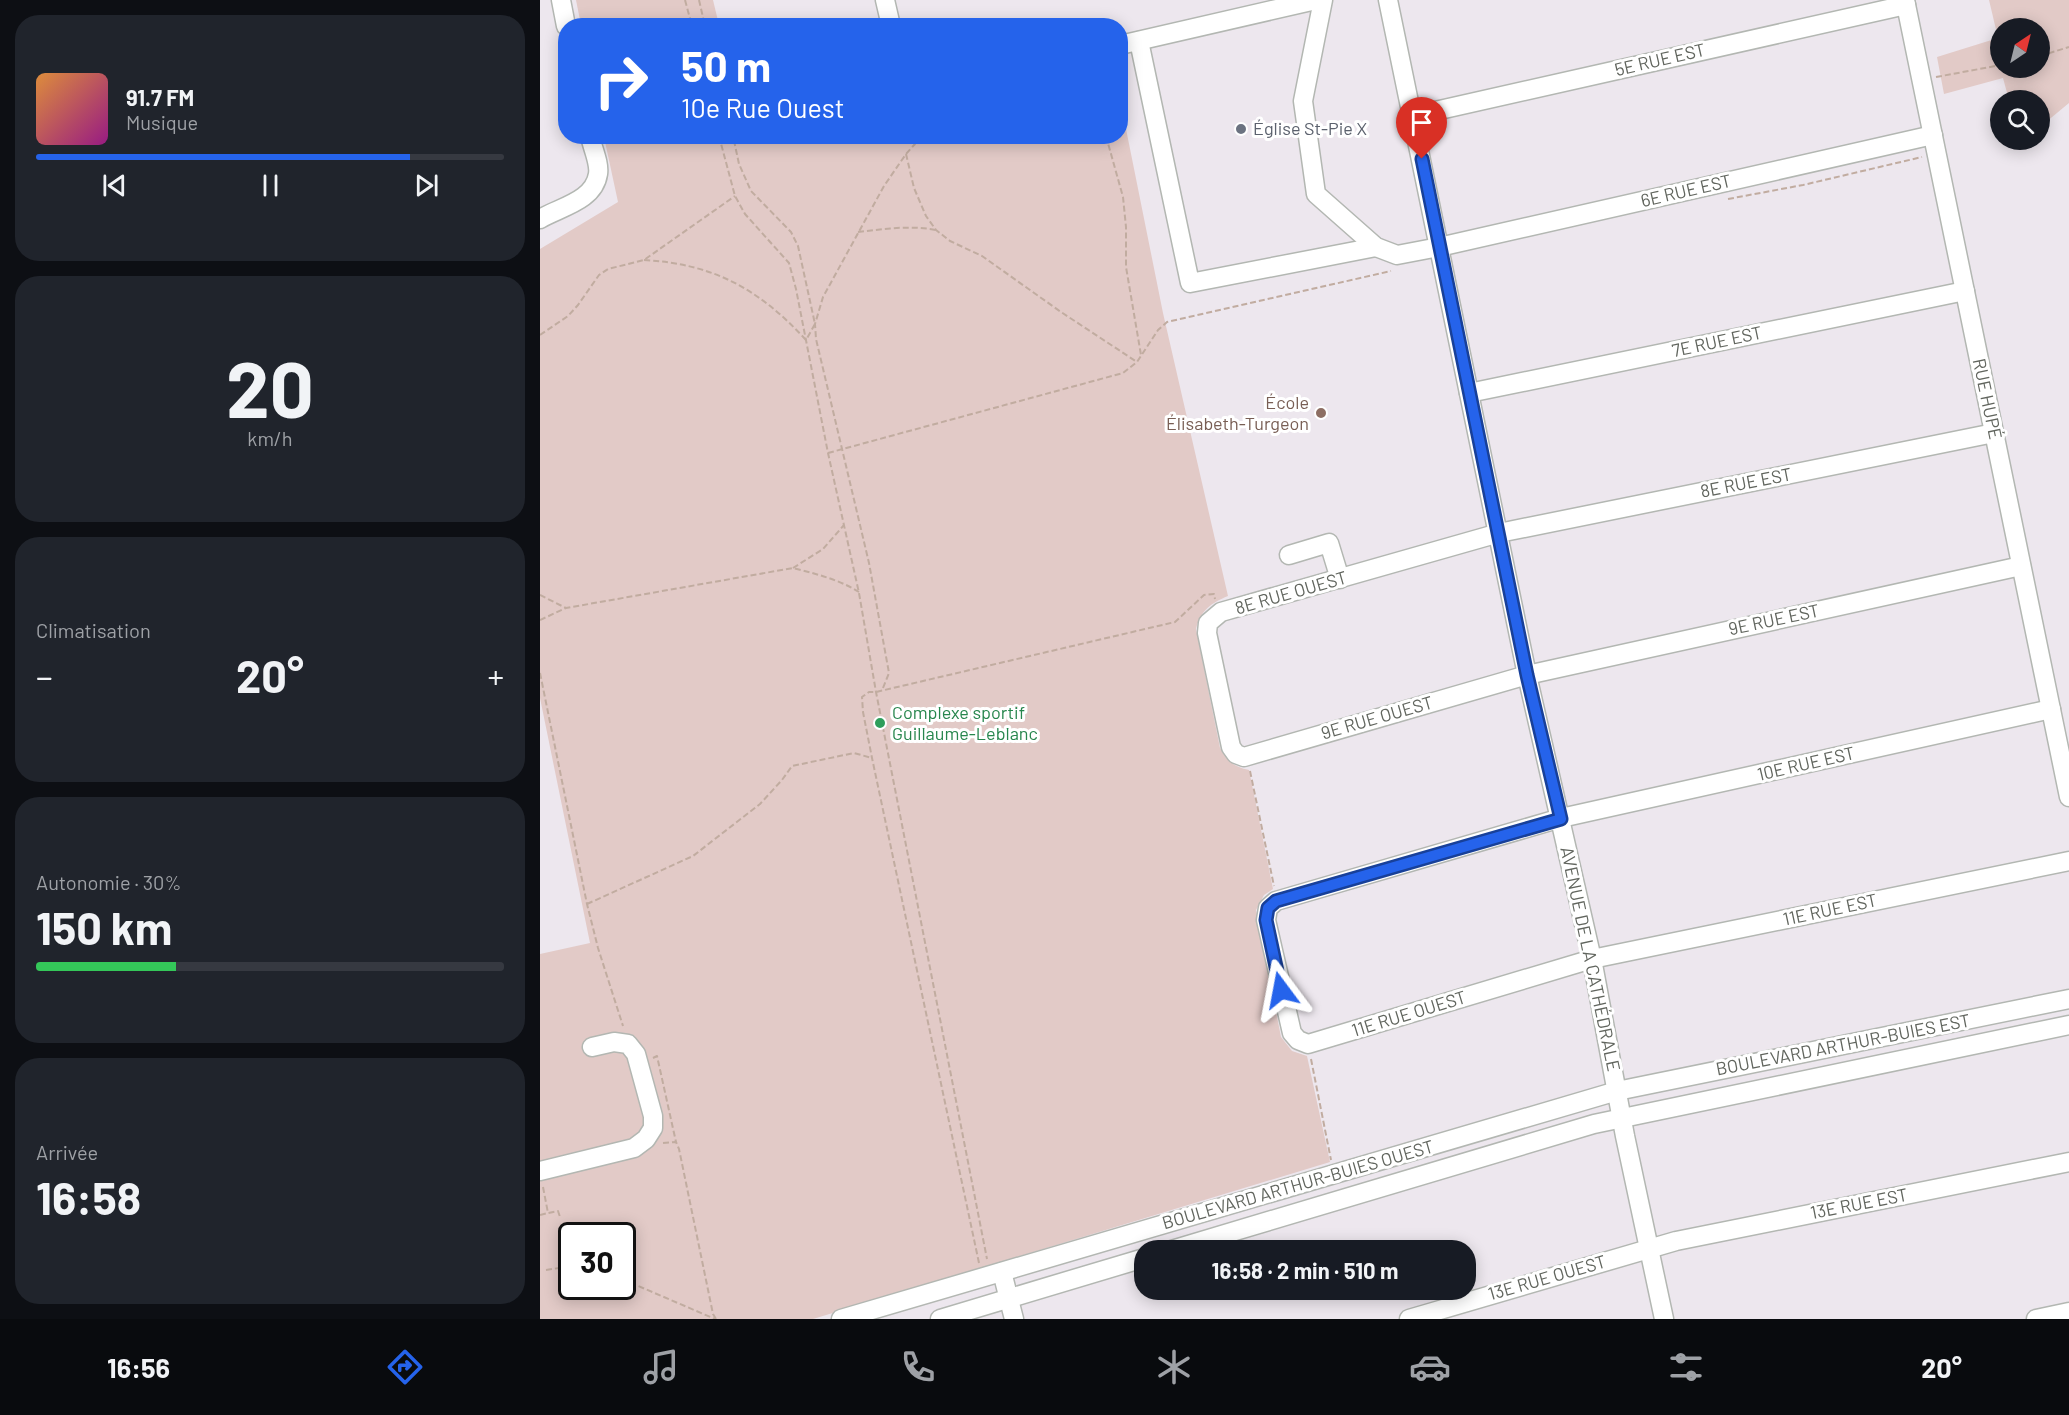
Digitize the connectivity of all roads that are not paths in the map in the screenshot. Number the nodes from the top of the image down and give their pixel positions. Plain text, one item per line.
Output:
1 (561, 0) edge
2 (885, 0) edge
3 (1316, 0) edge
4 (1323, 0) edge
5 (1388, 0) edge
6 (1906, 2) edge
7 (564, 18) edge
8 (889, 18) edge
9 (1139, 41) junction
10 (1128, 43) edge
11 (1413, 116) junction
12 (1933, 135) junction
13 (592, 144) edge
14 (540, 219) edge
15 (1376, 247) junction
16 (1439, 247) junction
17 (1965, 291) junction
18 (1469, 393) junction
19 (1994, 434) junction
20 (1499, 533) junction
21 (1289, 555) dead end
22 (2022, 566) junction
23 (1340, 579) junction
24 (1527, 675) junction
25 (2051, 709) junction
26 (1238, 752) joint
27 (2069, 797) edge
28 (1561, 819) junction
29 (2069, 861) edge
30 (1592, 959) junction
31 (2069, 999) edge
32 (2069, 1025) edge
33 (1308, 1044) joint
34 (592, 1047) dead end
35 (1617, 1091) junction
36 (1622, 1118) junction
37 (2069, 1162) edge
38 (541, 1177) edge
39 (1205, 1240) edge
40 (1650, 1248) junction
41 (1134, 1261) edge
42 (991, 1270) junction
43 (1010, 1298) junction
44 (2069, 1312) edge
45 (841, 1319) edge
46 (940, 1319) edge
47 (1014, 1319) edge
48 (1409, 1319) edge
49 (1664, 1319) edge
50 (2036, 1319) edge

1 - 7 street
2 - 8 street
3 - 9 street
4 - 15 street
5 - 11 street, AVENUE DE LA CATHÉDRALE
6 - 11 street, 5E RUE EST
6 - 12 street, RUE HUPÉ
9 - 10 street
9 - 15 street
11 - 16 street, AVENUE DE LA CATHÉDRALE
12 - 16 street, 6E RUE EST
12 - 17 street, RUE HUPÉ
13 - 14 street
15 - 16 street, 6E RUE EST
16 - 18 street, AVENUE DE LA CATHÉDRALE
17 - 18 street, 7E RUE EST
17 - 19 street, RUE HUPÉ
18 - 20 street, AVENUE DE LA CATHÉDRALE
19 - 20 street, 8E RUE EST
19 - 22 street, RUE HUPÉ
20 - 23 street, 8E RUE OUEST
20 - 24 street, AVENUE DE LA CATHÉDRALE
21 - 23 street
22 - 24 street, 9E RUE EST
22 - 25 street, RUE HUPÉ
23 - 26 street, 8E RUE OUEST
24 - 26 street, 9E RUE OUEST
24 - 28 street, AVENUE DE LA CATHÉDRALE
25 - 27 street, RUE HUPÉ
25 - 28 street, 10E RUE EST
28 - 30 street, AVENUE DE LA CATHÉDRALE
28 - 33 street, 10E RUE EST
29 - 30 street, 11E RUE EST
30 - 33 street, 11E RUE OUEST
30 - 35 street, AVENUE DE LA CATHÉDRALE
31 - 35 street, BOULEVARD ARTHUR-BUIES EST
32 - 36 street, BOULEVARD ARTHUR-BUIES EST
34 - 38 street
35 - 36 street, AVENUE DE LA CATHÉDRALE
35 - 42 street, BOULEVARD ARTHUR-BUIES OUEST
36 - 39 street, BOULEVARD ARTHUR-BUIES OUEST
36 - 40 street, AVENUE DE LA CATHÉDRALE
37 - 40 street, 13E RUE EST
40 - 48 street, 13E RUE OUEST
40 - 49 street, AVENUE DE LA CATHÉDRALE
41 - 43 street
42 - 43 street
42 - 45 street, BOULEVARD ARTHUR-BUIES OUEST
43 - 46 street
43 - 47 street
44 - 50 street

